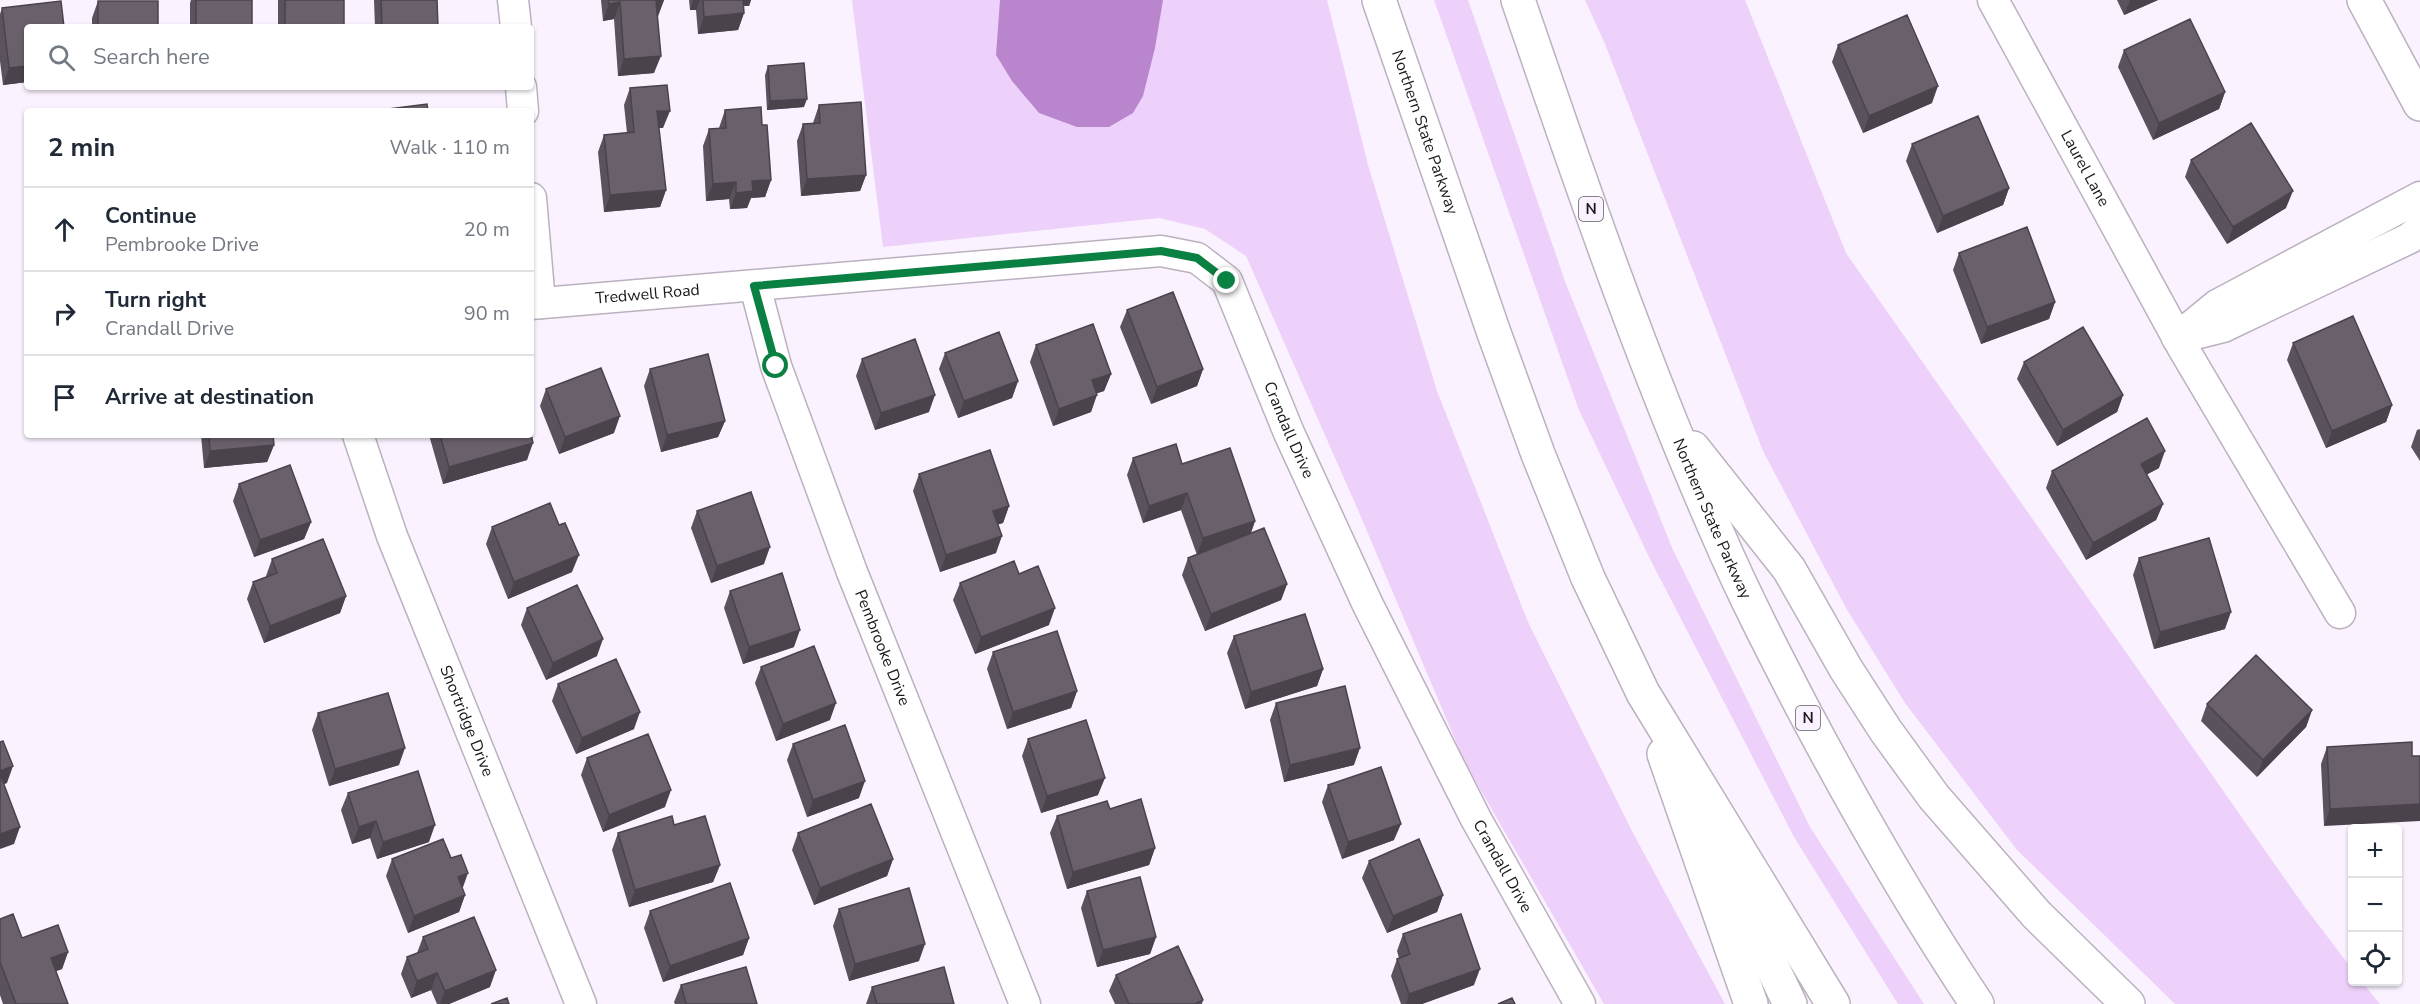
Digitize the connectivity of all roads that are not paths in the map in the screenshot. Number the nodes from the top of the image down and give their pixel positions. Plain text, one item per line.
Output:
1 (513, 0) edge
2 (1379, 0) edge
3 (1518, 0) edge
4 (1993, 0) edge
5 (2364, 0) edge
6 (516, 24) edge
7 (521, 90) edge
8 (2420, 104) edge
9 (523, 108) edge
10 (2420, 197) edge
11 (2420, 229) edge
12 (534, 261) edge
13 (754, 286) junction
14 (536, 303) edge
15 (2177, 338) junction
16 (1668, 416) junction
17 (359, 438) edge
18 (2340, 612) dead end
19 (1643, 693) junction
20 (581, 1004) edge
21 (1025, 1004) edge
22 (1580, 1004) edge
23 (1752, 1004) edge
24 (1790, 1004) edge
25 (1833, 1004) edge
26 (1977, 1004) edge
27 (2128, 1004) edge

1 - 6 street
2 - 19 main road, Northern State Parkway
3 - 16 main road, Northern State Parkway / N
4 - 15 street, Laurel Lane
5 - 8 main road
7 - 9 street
10 - 15 street
11 - 15 street
12 - 14 street
13 - 14 street, Tredwell Road
13 - 21 street, Pembrooke Drive
13 - 22 street, Crandall Drive
15 - 18 street, Laurel Lane
16 - 26 main road, Northern State Parkway / N
16 - 27 main road
17 - 20 street, Shortridge Drive
19 - 23 main road
19 - 24 main road
19 - 25 main road, Northern State Parkway

